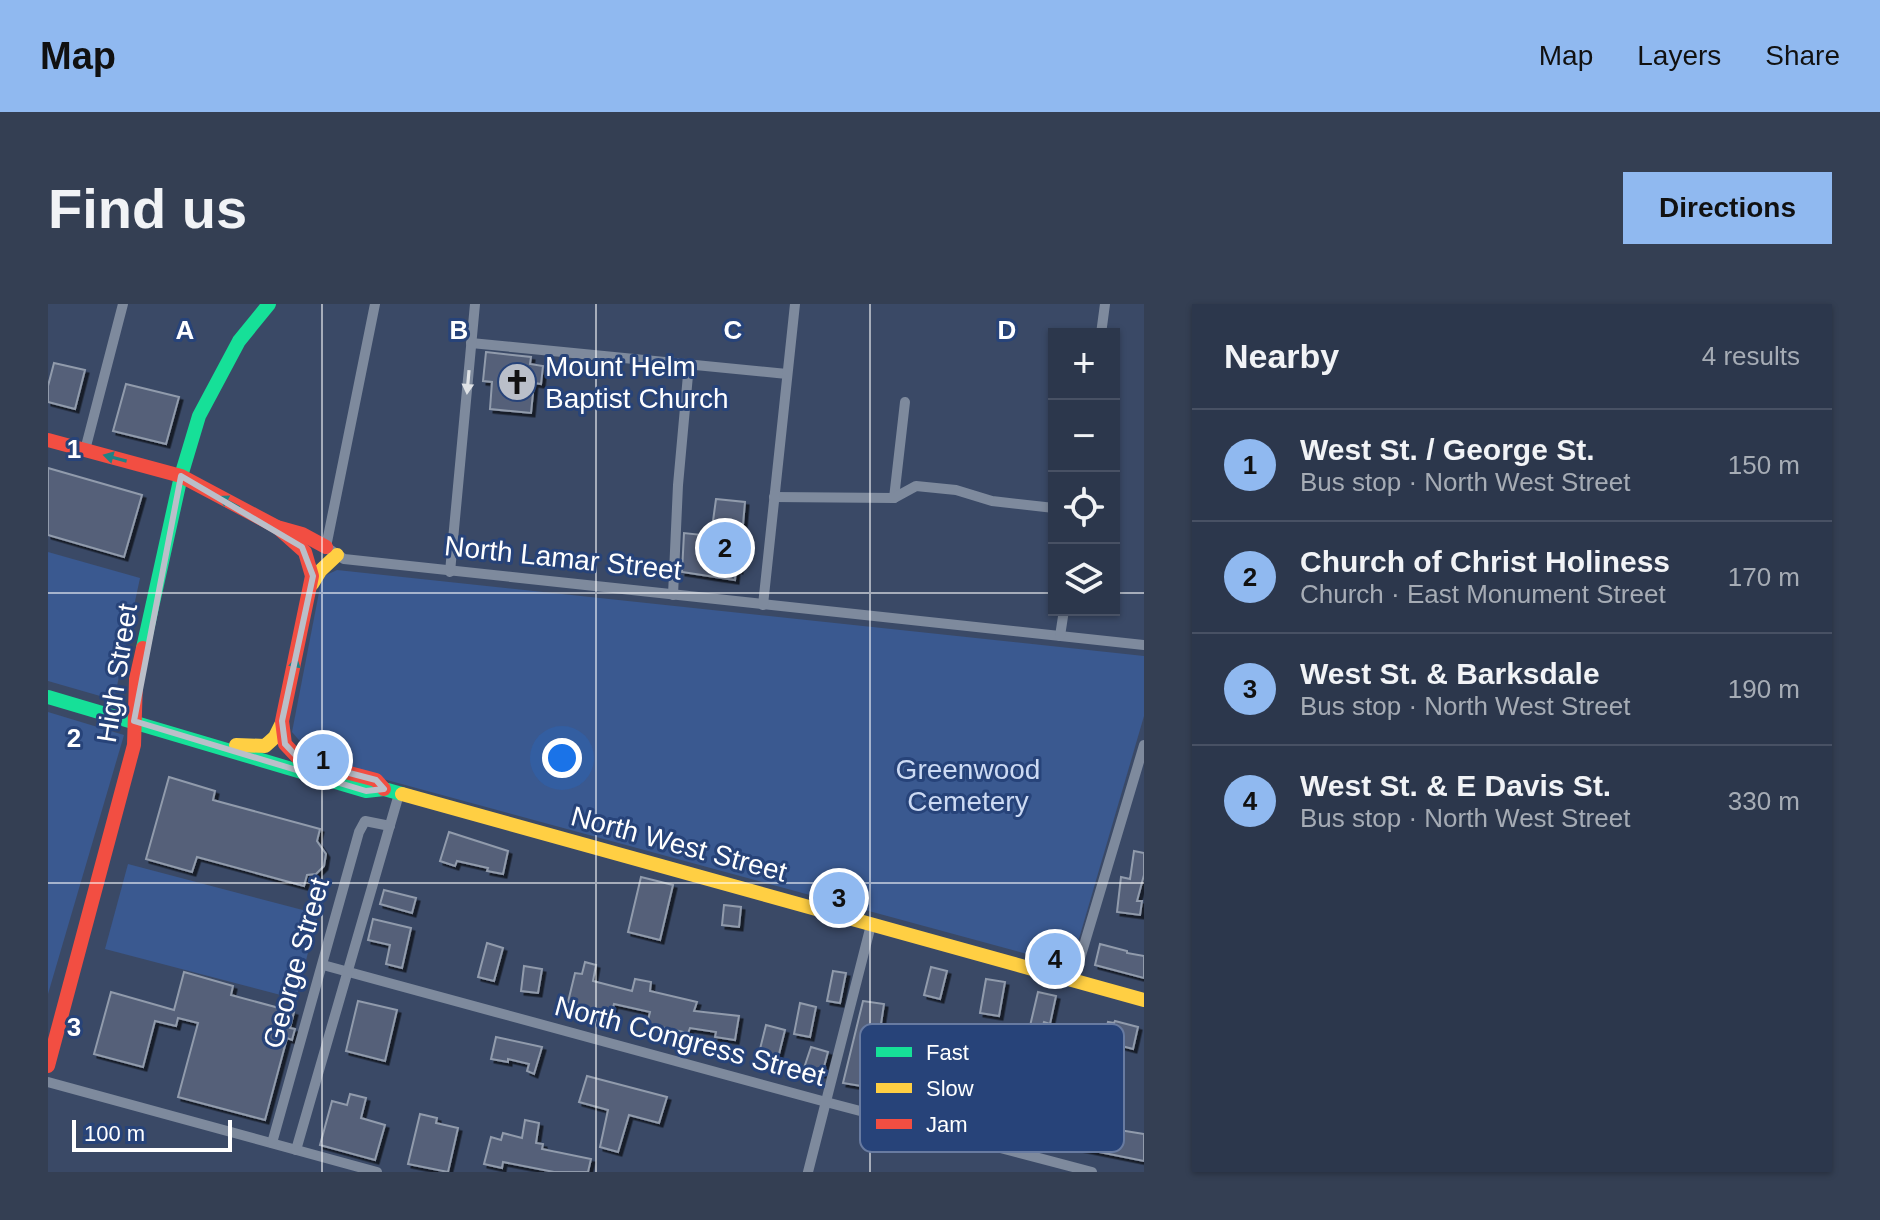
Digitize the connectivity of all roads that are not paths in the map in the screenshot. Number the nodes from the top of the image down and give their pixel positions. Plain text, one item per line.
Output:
1 (123, 304) edge
2 (269, 304) edge
3 (375, 304) edge
4 (475, 304) edge
5 (795, 304) edge
6 (1105, 304) edge
7 (1102, 328) edge
8 (471, 343) junction
9 (689, 364) junction
10 (787, 374) junction
11 (905, 402) dead end
12 (48, 440) edge
13 (85, 450) junction
14 (181, 476) junction
15 (774, 497) junction
16 (894, 498) junction
17 (1048, 507) edge
18 (277, 527) junction
19 (331, 551) junction
20 (450, 572) junction
21 (311, 588) junction
22 (673, 595) junction
23 (763, 605) junction
24 (1063, 616) edge
25 (1060, 636) junction
26 (1144, 645) edge
27 (48, 697) edge
28 (134, 721) junction
29 (282, 721) junction
30 (211, 743) junction
31 (1144, 745) edge
32 (392, 792) junction
33 (390, 826) junction
34 (871, 925) junction
35 (323, 965) junction
36 (348, 972) junction
37 (1073, 982) junction
38 (1144, 1000) edge
39 (48, 1066) edge
40 (48, 1082) edge
41 (826, 1102) junction
42 (860, 1111) edge
43 (272, 1143) junction
44 (296, 1150) junction
45 (1016, 1152) edge
46 (377, 1172) edge
47 (808, 1172) edge
48 (1092, 1172) edge

1 - 13 street
2 - 14 street, High Street
3 - 19 street
4 - 8 street
5 - 10 street
6 - 7 street
8 - 9 street
8 -> 20 street
9 - 10 street
9 - 22 street
10 - 15 street
11 - 16 street
12 - 13 street, North Lamar Street
14 -> 13 street, North Lamar Street
18 -> 14 street, North Lamar Street
14 - 28 street, High Street
15 - 16 street
15 - 23 street
16 - 17 street
18 - 19 street, North Lamar Street
18 - 21 street
19 - 20 street, North Lamar Street
19 - 21 street
20 - 22 street, North Lamar Street
29 -> 21 street
22 - 23 street, North Lamar Street
23 - 25 street, North Lamar Street
24 - 25 street
25 - 26 street, North Lamar Street
27 - 28 street, North West Street
28 - 30 street, North West Street
28 - 39 street, High Street
29 - 30 street
29 - 32 street, North West Street
30 - 32 street, North West Street
31 - 37 street
32 - 33 street, George Street
32 - 34 street, North West Street
33 - 35 street, George Street
33 - 36 street, George Street
34 - 37 street, North West Street
34 - 41 street
35 - 36 street, North Congress Street
35 - 43 street, George Street
36 - 41 street, North Congress Street
36 - 44 street, George Street
37 - 38 street, North West Street
40 - 43 street
41 - 42 street, North Congress Street
41 - 47 street
43 - 44 street
44 - 46 street
45 - 48 street, North Congress Street

